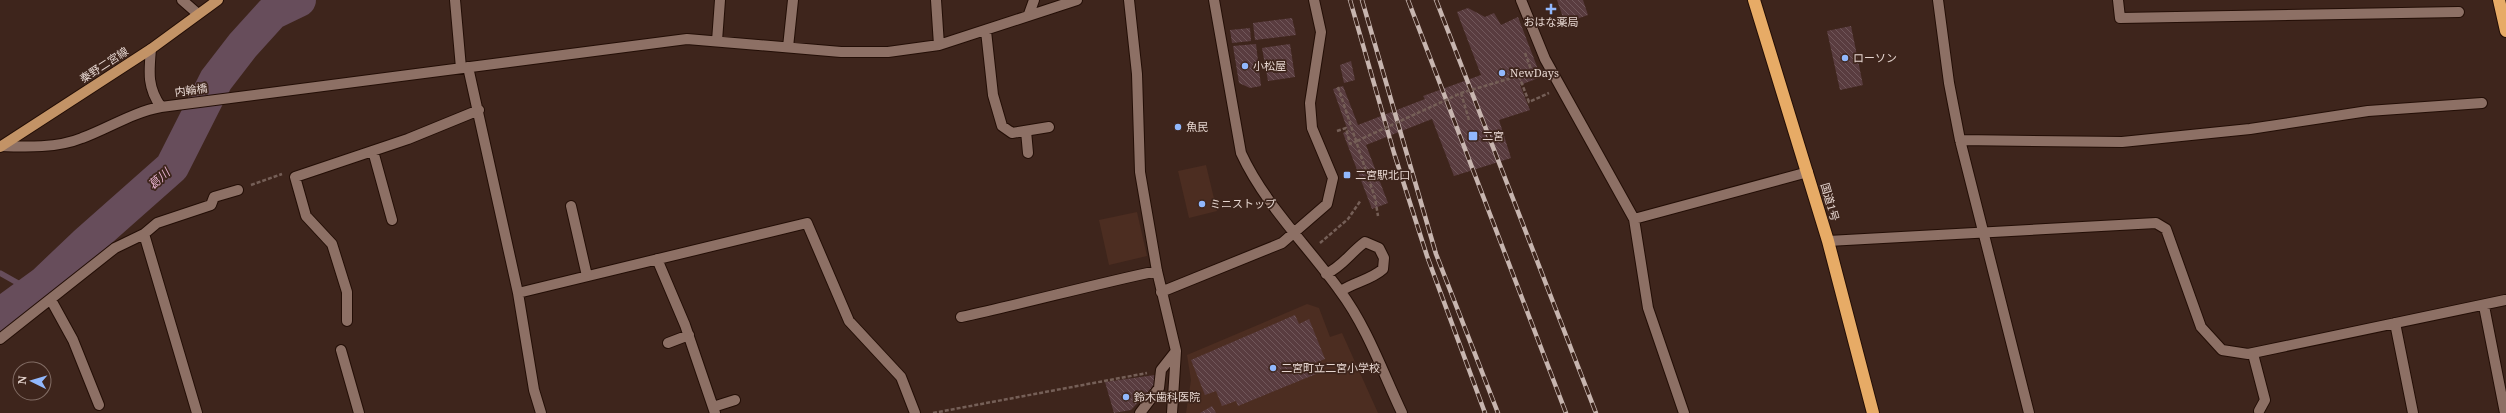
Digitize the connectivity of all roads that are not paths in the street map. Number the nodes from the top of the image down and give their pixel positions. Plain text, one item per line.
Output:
1 (182, 0) edge
2 (218, 0) edge
3 (720, 0) edge
4 (793, 0) edge
5 (936, 0) edge
6 (1034, 0) edge
7 (1077, 0) edge
8 (1129, 0) edge
9 (1214, 0) edge
10 (1314, 0) edge
11 (1521, 0) edge
12 (1754, 0) edge
13 (1938, 0) edge
14 (2118, 0) edge
15 (2500, 0) edge
16 (455, 5) edge
17 (2459, 12) dead end
18 (198, 14) junction
19 (1029, 14) junction
20 (986, 31) junction
21 (2506, 31) edge
22 (717, 41) junction
23 (939, 45) junction
24 (788, 47) junction
25 (151, 49) junction
26 (465, 67) junction
27 (2482, 102) dead end
28 (166, 106) junction
29 (479, 110) junction
30 (1049, 127) dead end
31 (1026, 131) junction
32 (1960, 140) junction
33 (1, 146) edge
34 (373, 151) junction
35 (1028, 154) dead end
36 (1808, 172) junction
37 (238, 190) road end
38 (571, 206) dead end
39 (1634, 219) junction
40 (392, 220) dead end
41 (1982, 232) junction
42 (144, 234) junction
43 (1294, 235) junction
44 (1828, 241) junction
45 (657, 259) junction
46 (1157, 271) junction
47 (1326, 274) junction
48 (587, 276) junction
49 (1341, 291) junction
50 (518, 292) junction
51 (1161, 292) junction
52 (51, 300) junction
53 (2505, 300) dead end
54 (2484, 306) junction
55 (960, 317) dead end
56 (347, 321) dead end
57 (2395, 323) junction
58 (689, 335) junction
59 (0, 339) edge
60 (668, 343) dead end
61 (341, 350) dead end
62 (1176, 351) junction
63 (2253, 354) junction
64 (735, 400) dead end
65 (99, 405) dead end
66 (714, 410) edge
67 (2259, 411) dead end
68 (197, 413) edge
69 (359, 413) edge
70 (541, 413) edge
71 (915, 413) edge
72 (1140, 413) edge
73 (1172, 413) edge
74 (1402, 413) edge
75 (1684, 413) edge
76 (1873, 413) edge
77 (2029, 413) edge
78 (2413, 413) edge
79 (2505, 413) edge

1 - 18 street
2 - 18 main road, 秦野二宮線
3 - 22 street
4 - 24 street
5 - 23 street
6 - 19 street
7 - 19 street, 内輪橋
8 - 46 street
9 - 43 street
10 - 43 street
11 - 39 street
12 - 36 highway, 国道1号
13 - 32 street
14 - 17 street
15 - 21 highway
16 - 26 street
18 - 25 main road, 秦野二宮線
19 - 20 street, 内輪橋
20 - 23 street, 内輪橋
20 - 31 street
22 - 24 street, 内輪橋
22 - 26 street, 内輪橋
23 - 24 street, 内輪橋
25 - 28 street
25 - 33 main road, 秦野二宮線
26 - 28 street, 内輪橋
26 - 29 street
27 - 32 street
28 - 33 street, 内輪橋
29 - 34 street
29 - 50 street
30 - 31 street
31 - 35 street
32 - 41 street
34 - 40 street
34 - 56 street
36 - 39 street
36 - 44 highway, 国道1号
37 - 42 street
38 - 48 street
39 - 75 street
41 - 44 street
41 - 63 street
41 - 77 street
42 - 52 street
42 - 68 street
43 - 47 street
43 - 51 street
44 - 76 highway, 国道1号
45 - 48 street
45 - 58 street
45 - 71 street
46 - 51 street
46 - 55 street
47 - 49 street
47 - 49 street
48 - 50 street
49 - 74 street
50 - 70 street
51 - 62 street
52 - 59 street
52 - 65 street
53 - 54 street
54 - 57 street
54 - 79 street
57 - 63 street
57 - 78 street
58 - 60 street
58 - 66 street
61 - 69 street
62 - 72 street
62 - 73 street
63 - 67 street
64 - 66 street

